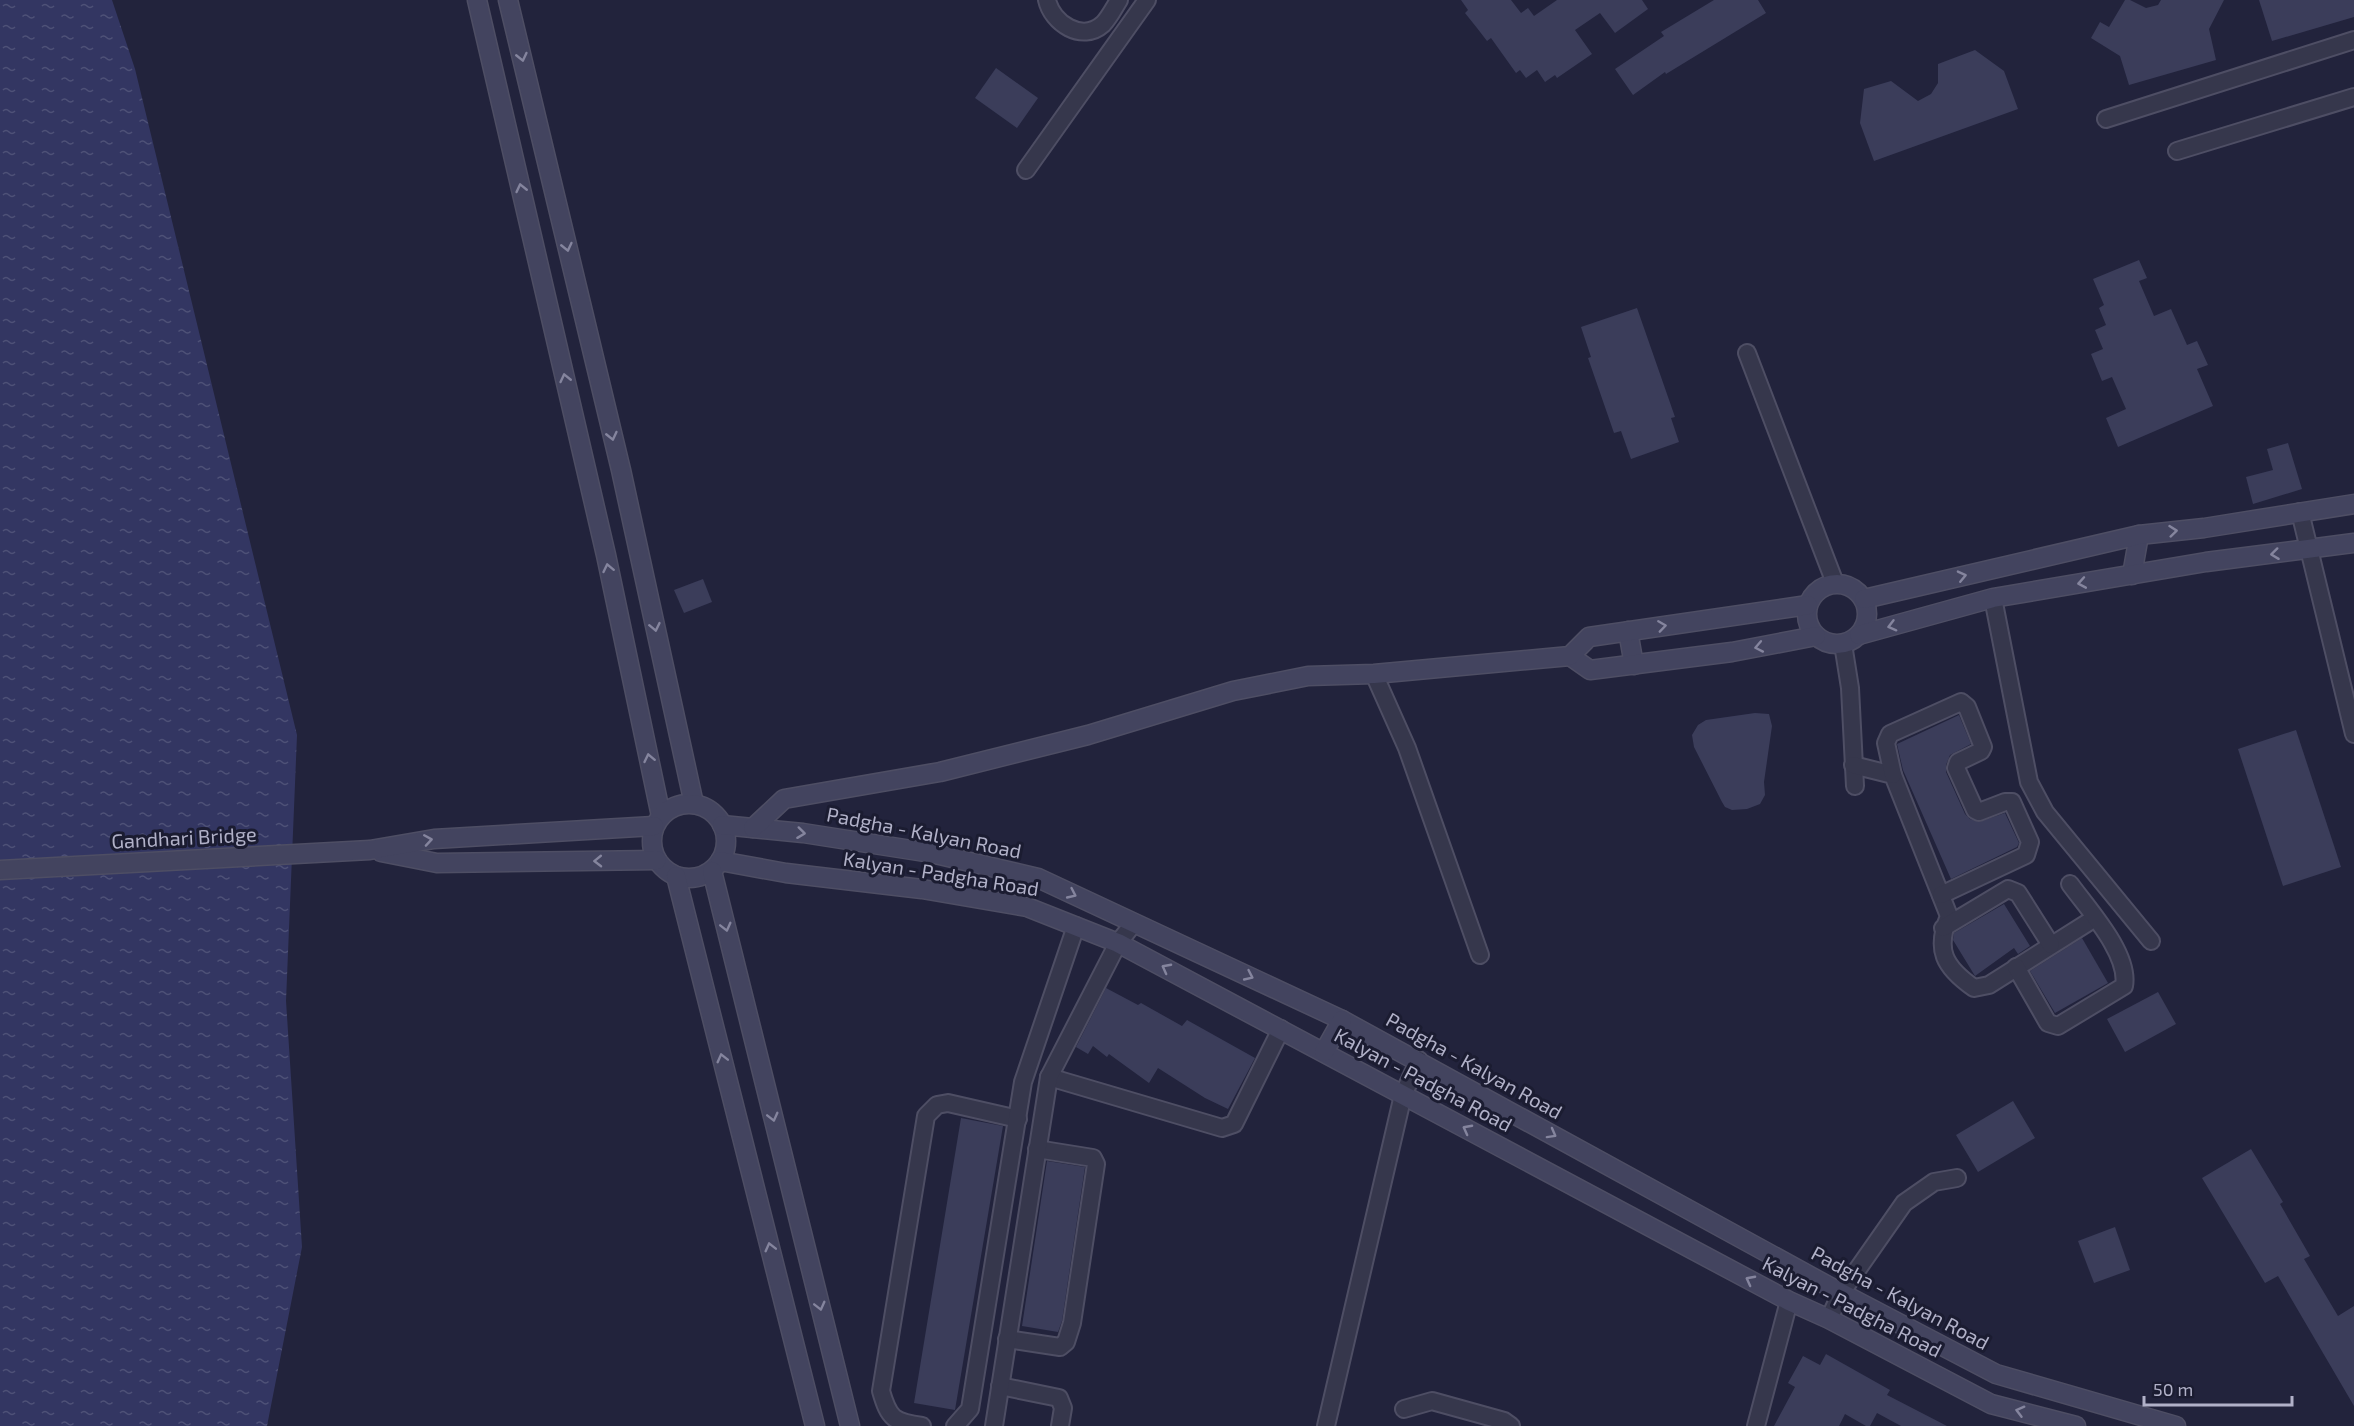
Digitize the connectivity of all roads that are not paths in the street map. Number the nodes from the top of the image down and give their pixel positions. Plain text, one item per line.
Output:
1 (477, 0) edge
2 (508, 0) edge
3 (1047, 0) edge
4 (1119, 0) edge
5 (1147, 0) edge
6 (1105, 21) junction
7 (1123, 34) junction
8 (2354, 40) edge
9 (2354, 97) edge
10 (2106, 119) dead end
11 (2177, 151) dead end
12 (1026, 171) dead end
13 (1747, 353) dead end
14 (2354, 504) edge
15 (2300, 512) junction
16 (2139, 535) junction
17 (2354, 543) edge
18 (2308, 550) junction
19 (2132, 575) junction
20 (1835, 584) junction
21 (1993, 598) junction
22 (1864, 599) junction
23 (1808, 605) junction
24 (1628, 631) junction
25 (1859, 635) junction
26 (1816, 636) junction
27 (1843, 644) junction
28 (1570, 656) junction
29 (1634, 664) junction
30 (1374, 674) junction
31 (2354, 734) edge
32 (1853, 765) junction
33 (1893, 775) junction
34 (1855, 786) dead end
35 (694, 804) junction
36 (658, 821) junction
37 (722, 825) junction
38 (753, 828) junction
39 (370, 850) junction
40 (657, 860) junction
41 (716, 866) junction
42 (0, 870) edge
43 (676, 876) junction
44 (2070, 884) dead end
45 (1941, 895) junction
46 (2095, 918) junction
47 (1134, 923) junction
48 (1076, 926) junction
49 (1944, 928) junction
50 (2151, 941) dead end
51 (1118, 943) junction
52 (2051, 945) junction
53 (1480, 955) dead end
54 (2016, 967) junction
55 (1342, 1020) junction
56 (1281, 1029) junction
57 (1324, 1052) junction
58 (1419, 1060) junction
59 (1049, 1077) junction
60 (1403, 1095) junction
61 (1017, 1119) junction
62 (1037, 1149) junction
63 (1957, 1178) dead end
64 (1841, 1293) junction
65 (1789, 1301) junction
66 (1829, 1319) junction
67 (1007, 1340) junction
68 (1996, 1374) junction
69 (1000, 1386) junction
70 (2084, 1399) junction
71 (1990, 1404) junction
72 (1404, 1409) dead end
73 (2151, 1423) edge
74 (815, 1426) edge
75 (850, 1426) edge
76 (922, 1426) edge
77 (956, 1426) edge
78 (994, 1426) edge
79 (1060, 1426) edge
80 (1326, 1426) edge
81 (1511, 1426) edge
82 (1756, 1426) edge
83 (2076, 1426) edge
84 (2176, 1426) edge

36 -> 1 street
2 -> 35 street
3 - 6 street
4 - 6 street
5 - 7 street
6 - 7 street
7 - 12 street
8 - 10 street
9 - 11 street
13 - 20 street
14 - 15 street
16 -> 15 street
15 - 18 street
16 - 19 street
22 -> 16 street
17 - 18 street
18 -> 19 street
18 - 31 street
19 -> 21 street
20 - 22 street
20 - 23 street
21 -> 25 street
21 - 50 street
22 - 25 street
24 -> 23 street
23 - 26 street
24 - 28 street
24 - 29 street
25 - 27 street
26 - 27 street
26 -> 29 street
27 - 32 street
28 - 29 street
28 - 30 street
30 - 38 street
30 - 53 street
32 - 33 street
32 - 34 street
33 - 45 street
33 - 45 street
35 - 36 street
35 - 37 street
39 -> 36 street
36 - 40 street
37 - 38 street, Padgha - Kalyan Road
37 - 41 street
38 -> 47 street, Padgha - Kalyan Road
40 -> 39 street
39 - 42 street, Gandhari Bridge
40 - 43 street
41 - 43 street
41 - 48 street, Kalyan - Padgha Road
41 -> 75 street
74 -> 43 street
44 - 46 street
45 - 49 street
46 - 52 street
46 - 54 street
47 - 51 street
47 -> 55 street, Padgha - Kalyan Road
48 - 51 street, Kalyan - Padgha Road
48 - 61 street
49 - 52 street
49 - 54 street
56 -> 51 street, Kalyan - Padgha Road
51 - 59 street
52 - 54 street
55 - 57 street
55 - 58 street, Padgha - Kalyan Road
56 - 57 street, Kalyan - Padgha Road
56 - 59 street
57 - 60 street, Kalyan - Padgha Road
58 - 60 street
58 -> 64 street, Padgha - Kalyan Road
59 - 62 street
65 -> 60 street, Kalyan - Padgha Road
60 - 80 street
61 - 76 street
61 - 77 street
62 - 67 street
62 - 67 street
63 - 64 street
64 - 66 street
64 - 68 street, Padgha - Kalyan Road
65 - 66 street, Kalyan - Padgha Road
65 - 82 street
66 - 71 street, Kalyan - Padgha Road
67 - 69 street
68 - 70 street, Padgha - Kalyan Road
68 - 71 street
69 - 78 street
69 - 79 street
70 - 73 street, Padgha - Kalyan Road
70 - 83 street
83 -> 71 street, Kalyan - Padgha Road
72 - 81 street
73 - 84 street, Padgha - Kalyan Road

